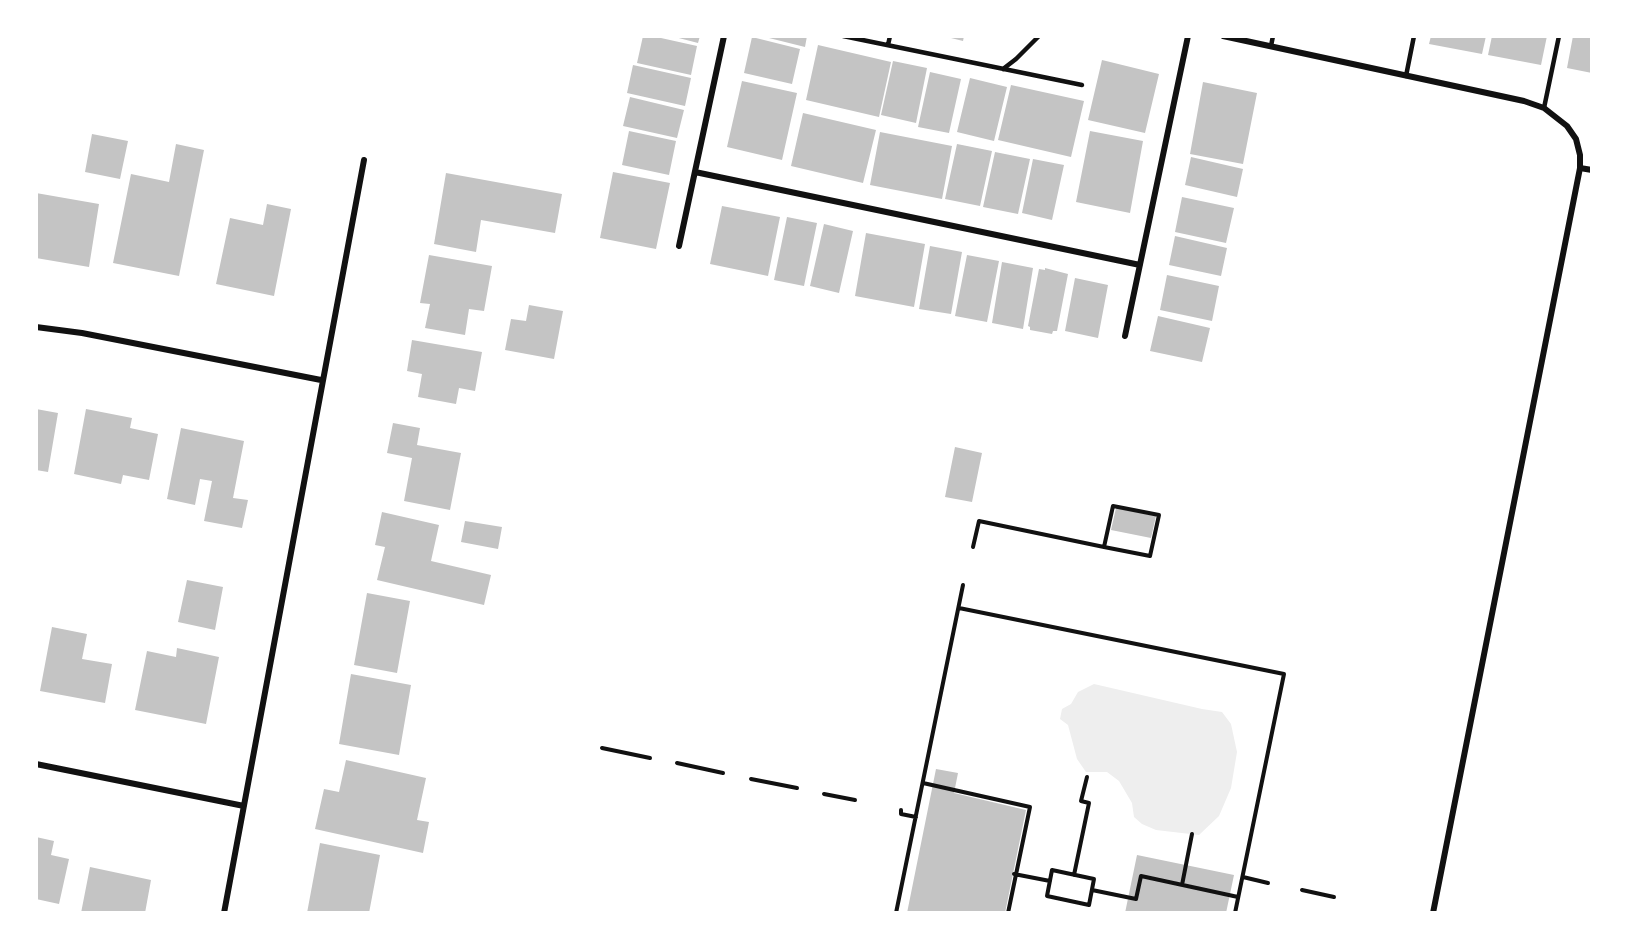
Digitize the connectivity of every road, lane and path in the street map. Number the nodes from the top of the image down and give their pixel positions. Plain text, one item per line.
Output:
1 (724, 36) edge
2 (843, 36) edge
3 (890, 36) edge
4 (1039, 36) edge
5 (1188, 36) edge
6 (1223, 36) edge
7 (1273, 36) edge
8 (1414, 36) edge
9 (1559, 36) edge
10 (888, 45) junction
11 (1271, 46) junction
12 (1002, 69) junction
13 (1407, 76) junction
14 (1082, 85) dead end
15 (1544, 108) junction
16 (364, 160) dead end
17 (1580, 168) junction
18 (1592, 170) edge
19 (695, 172) junction
20 (679, 246) dead end
21 (1140, 265) junction
22 (36, 327) edge
23 (1125, 336) dead end
24 (321, 380) junction
25 (974, 547) dead end
26 (1104, 547) junction
27 (963, 585) dead end
28 (959, 608) junction
29 (602, 748) dead end
30 (650, 758) dead end
31 (677, 763) dead end
32 (36, 764) edge
33 (723, 773) dead end
34 (1087, 777) dead end
35 (751, 779) dead end
36 (922, 783) junction
37 (797, 788) dead end
38 (824, 794) dead end
39 (855, 800) dead end
40 (244, 806) junction
41 (901, 810) dead end
42 (916, 817) junction
43 (1192, 834) dead end
44 (1015, 874) junction
45 (1074, 875) junction
46 (1243, 878) junction
47 (1050, 881) junction
48 (1268, 883) dead end
49 (1182, 885) junction
50 (1092, 890) junction
51 (1302, 890) dead end
52 (1238, 897) junction
53 (1334, 897) dead end
54 (224, 913) edge
55 (896, 913) edge
56 (1008, 913) edge
57 (1235, 913) edge
58 (1433, 913) edge

1 - 19 street
2 - 10 lane
3 - 10 lane
4 - 12 lane
5 - 21 street
6 - 11 street
7 - 11 lane
8 - 13 lane
9 - 15 lane
10 - 12 lane
11 - 13 street
12 - 14 lane
13 - 15 street
15 - 17 street
16 - 24 street
17 - 18 street
17 - 58 street
19 - 20 street
19 - 21 street
21 - 23 street
22 - 24 street
24 - 40 street
25 - 26 path
26 - 26 path
27 - 28 path
28 - 36 path
28 - 46 path
29 - 30 path
31 - 33 path
32 - 40 street
34 - 45 path
35 - 37 path
36 - 42 path
36 - 44 path
38 - 39 path
40 - 54 street
41 - 42 path
42 - 55 path
43 - 49 path
44 - 47 path
44 - 56 path
45 - 47 path
45 - 50 path
46 - 48 path
46 - 52 path
47 - 50 path
49 - 50 path
49 - 52 path
51 - 53 path
52 - 57 path

